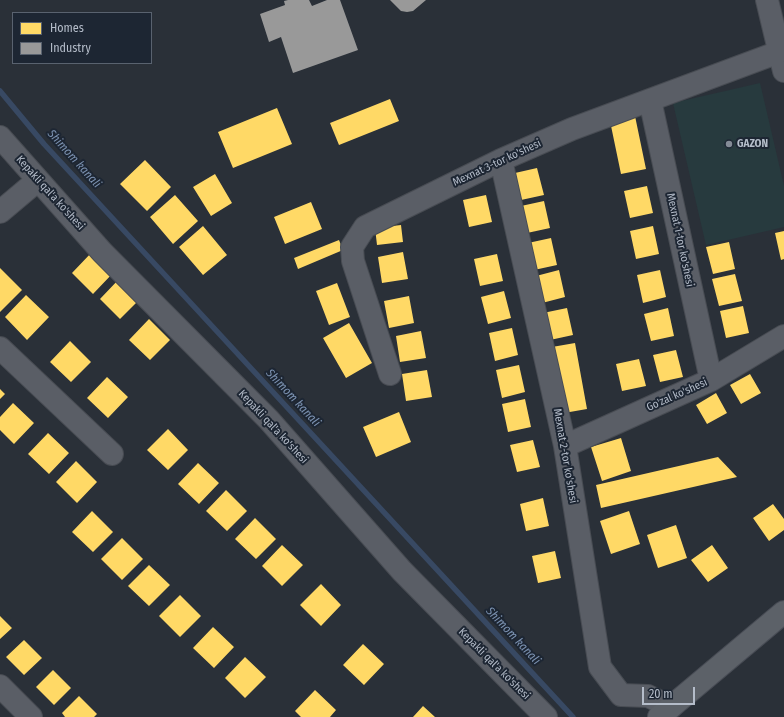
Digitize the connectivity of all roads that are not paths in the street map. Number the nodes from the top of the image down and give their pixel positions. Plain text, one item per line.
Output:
1 (767, 0) edge
2 (782, 62) edge
3 (650, 100) junction
4 (0, 137) edge
5 (501, 160) junction
6 (38, 180) junction
7 (0, 212) edge
8 (784, 336) edge
9 (0, 348) edge
10 (390, 374) dead end
11 (710, 380) junction
12 (565, 446) junction
13 (112, 454) dead end
14 (784, 612) edge
15 (0, 686) edge
16 (665, 712) edge
17 (31, 717) edge
18 (546, 717) edge

1 - 2 street
2 - 3 street, Mexnat 3-tor ko'shesi
3 - 5 street, Mexnat 3-tor ko'shesi
3 - 11 street, Mexnat 1-tor ko'shesi
4 - 6 street, Kepakli qal'a ko'shesi
5 - 10 street, Mexnat 3-tor ko'shesi
5 - 12 street, Mexnat 2-tor ko'shesi
6 - 7 street
6 - 18 street, Kepakli qal'a ko'shesi
8 - 11 street, Go'zal ko'shesi
9 - 13 street
11 - 12 street, Go'zal ko'shesi
12 - 16 street, Mexnat 2-tor ko'shesi
14 - 16 main road
15 - 17 street

